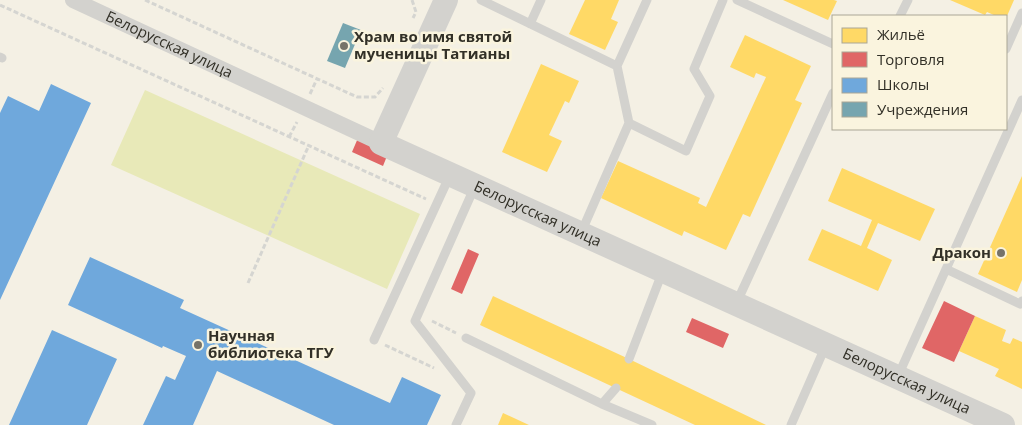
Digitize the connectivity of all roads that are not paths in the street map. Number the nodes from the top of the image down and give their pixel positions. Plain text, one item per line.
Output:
1 (73, 0) edge
2 (446, 0) edge
3 (481, 0) edge
4 (541, 0) edge
5 (647, 0) edge
6 (724, 0) edge
7 (737, 0) edge
8 (908, 0) edge
9 (1022, 13) edge
10 (900, 15) edge
11 (530, 24) junction
12 (832, 44) edge
13 (1007, 47) edge
14 (617, 66) junction
15 (832, 95) edge
16 (1022, 100) edge
17 (629, 123) junction
18 (381, 142) junction
19 (450, 174) junction
20 (475, 186) junction
21 (580, 233) junction
22 (946, 269) junction
23 (663, 270) junction
24 (1022, 301) edge
25 (736, 304) junction
26 (466, 338) road end
27 (374, 340) dead end
28 (826, 345) junction
29 (629, 359) dead end
30 (898, 377) junction
31 (616, 388) dead end
32 (602, 404) junction
33 (998, 424) edge
34 (456, 425) edge
35 (652, 425) edge
36 (791, 425) edge

1 - 18 street, Белорусская улица
2 - 18 street
3 - 11 lane
4 - 11 lane
5 - 14 lane
6 - 17 lane
7 - 12 lane
8 - 10 lane
9 - 13 lane
11 - 14 lane
14 - 17 lane
15 - 25 lane
16 - 22 lane
17 - 21 lane
18 - 19 street, Белорусская улица
19 - 20 street, Белорусская улица
19 - 27 lane
20 - 21 street, Белорусская улица
20 - 34 lane
21 - 23 street, Белорусская улица
22 - 24 lane
22 - 30 lane
23 - 25 street, Белорусская улица
23 - 29 lane
25 - 28 street, Белорусская улица
26 - 32 lane
28 - 30 street, Белорусская улица
28 - 36 lane
30 - 33 street, Белорусская улица
31 - 32 lane
32 - 35 lane

